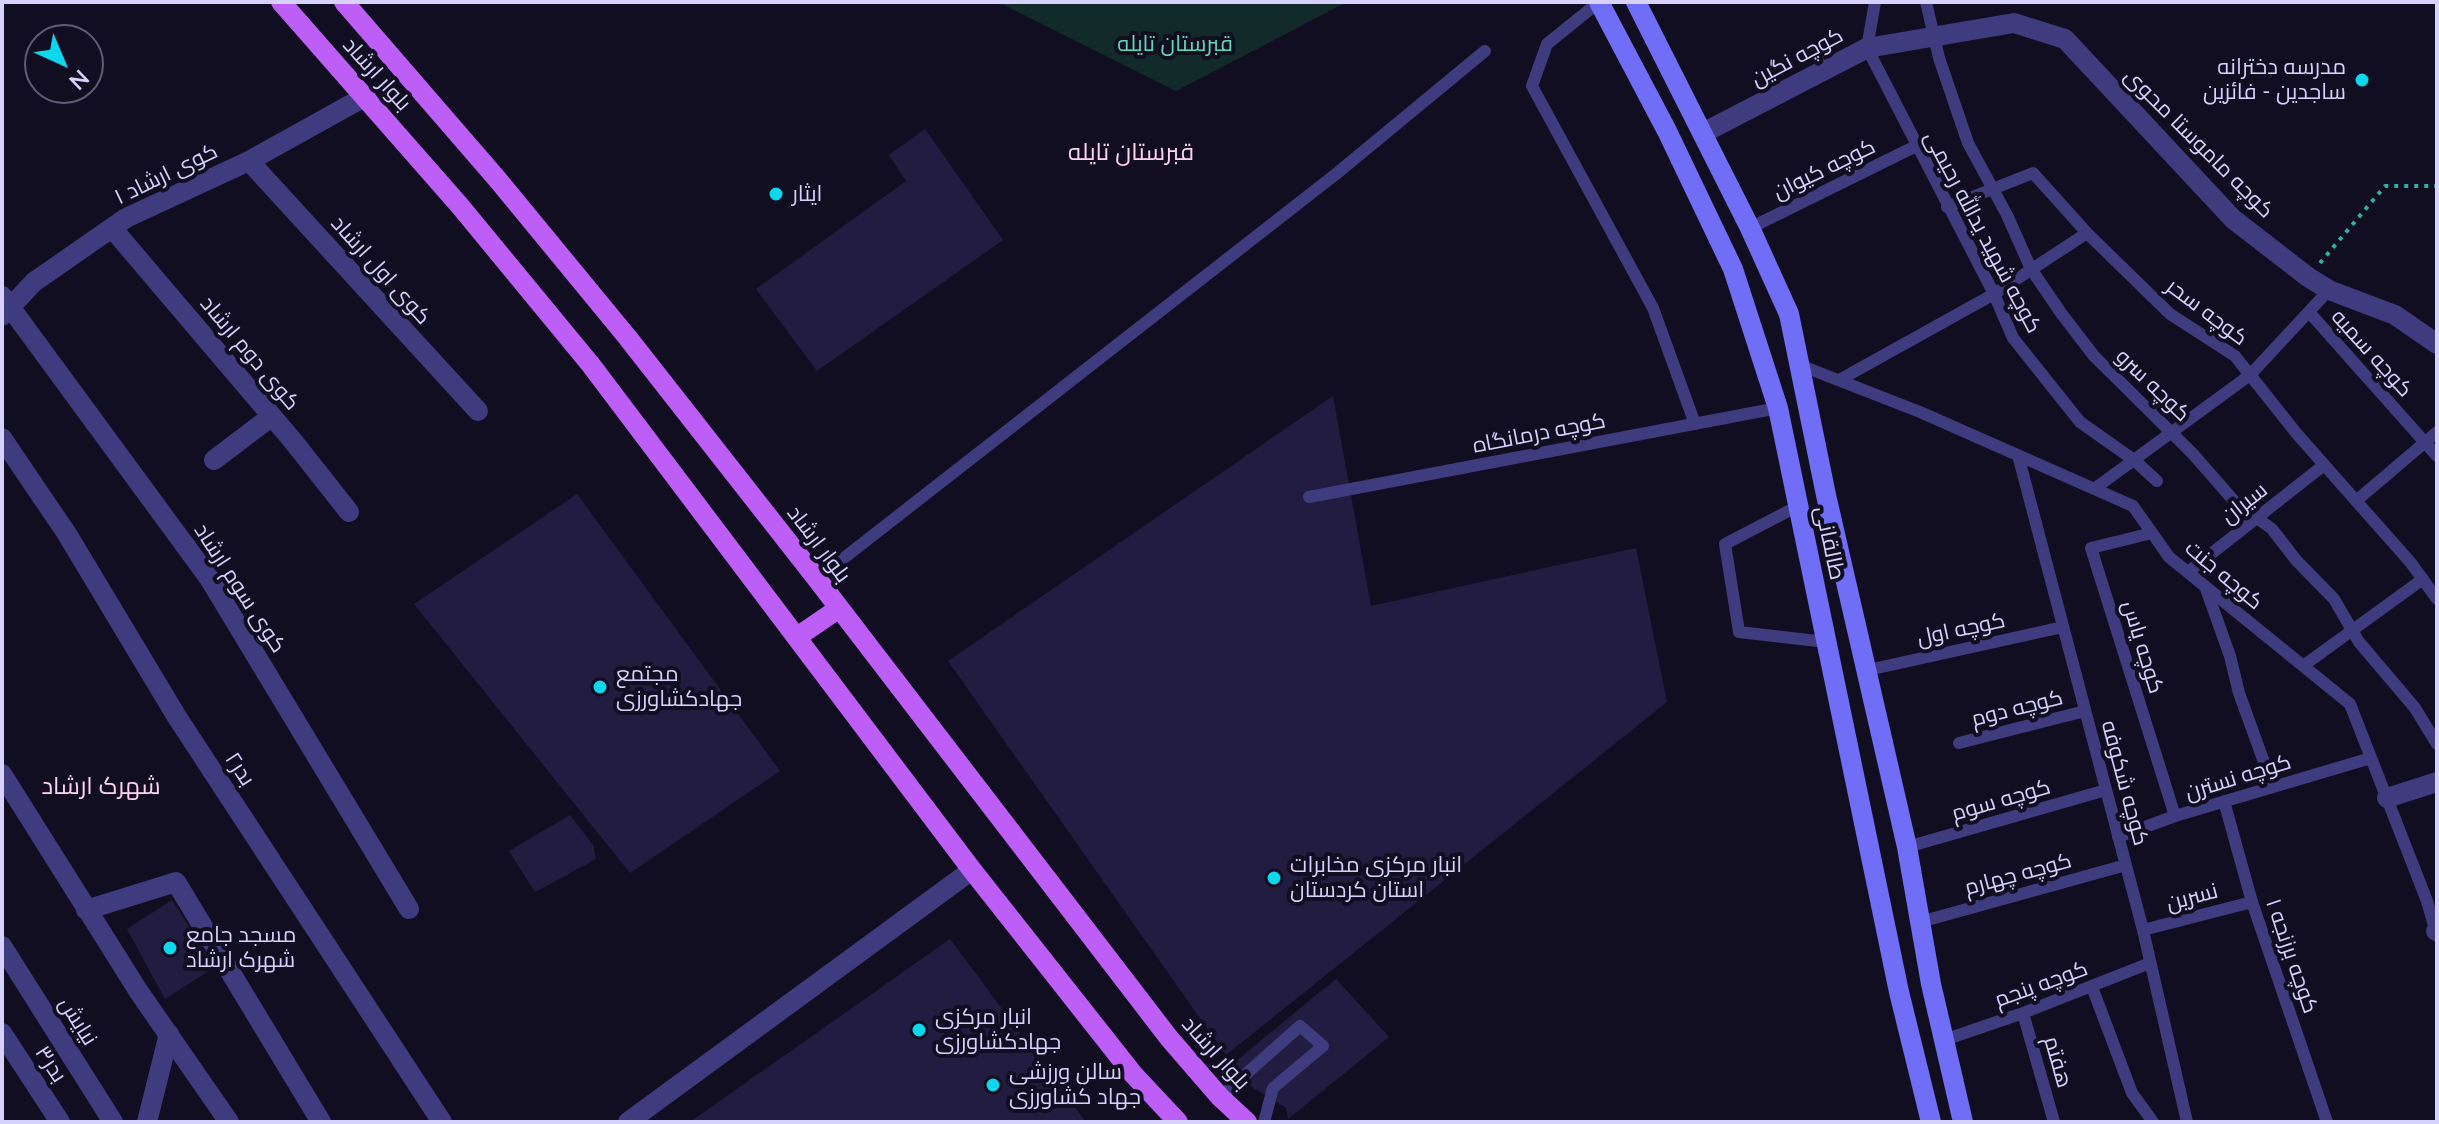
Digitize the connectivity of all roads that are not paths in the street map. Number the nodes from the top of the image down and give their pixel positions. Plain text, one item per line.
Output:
1 (281, 2) edge
2 (344, 2) edge
3 (1599, 2) edge
4 (1636, 2) edge
5 (1875, 2) edge
6 (1926, 2) edge
7 (2014, 23) joint
8 (1934, 36) junction
9 (1867, 48) junction
10 (1485, 51) dead end
11 (366, 96) junction
12 (1703, 133) junction
13 (1916, 146) junction
14 (249, 161) junction
15 (1993, 188) junction
16 (1947, 207) junction
17 (112, 228) junction
18 (1750, 228) junction
19 (2087, 233) junction
20 (2031, 269) junction
21 (2329, 290) junction
22 (1994, 294) junction
23 (5, 307) edge
24 (2309, 312) junction
25 (2437, 344) edge
26 (1802, 366) junction
27 (2250, 375) junction
28 (1841, 379) junction
29 (1778, 408) junction
30 (478, 411) dead end
31 (272, 416) junction
32 (1695, 424) junction
33 (2172, 432) junction
34 (2437, 432) edge
35 (2, 438) edge
36 (2425, 441) junction
37 (2018, 455) junction
38 (2437, 456) edge
39 (214, 460) dead end
40 (2134, 460) junction
41 (2324, 465) junction
42 (2157, 481) dead end
43 (2094, 489) junction
44 (1309, 497) dead end
45 (2356, 501) junction
46 (1798, 506) junction
47 (349, 512) dead end
48 (2256, 518) junction
49 (2152, 533) junction
50 (2188, 572) junction
51 (817, 579) junction
52 (2423, 579) junction
53 (2205, 586) junction
54 (2437, 599) edge
55 (838, 609) junction
56 (2063, 627) junction
57 (2352, 630) junction
58 (797, 637) junction
59 (1826, 642) junction
60 (2303, 666) junction
61 (1868, 670) junction
62 (2085, 711) junction
63 (1959, 743) dead end
64 (2437, 744) edge
65 (2371, 758) junction
66 (2, 774) edge
67 (2437, 782) edge
68 (2273, 787) junction
69 (2106, 790) junction
70 (2387, 798) junction
71 (2224, 801) junction
72 (2175, 816) junction
73 (2118, 837) junction
74 (1907, 847) junction
75 (2126, 865) junction
76 (972, 870) junction
77 (2252, 902) junction
78 (409, 909) dead end
79 (86, 910) junction
80 (1920, 922) junction
81 (2143, 930) junction
82 (2437, 933) edge
83 (2, 946) edge
84 (2150, 963) junction
85 (2092, 987) junction
86 (2023, 1013) junction
87 (2, 1033) edge
88 (169, 1034) junction
89 (1944, 1040) junction
90 (1950, 1066) junction
91 (1918, 1071) junction
92 (1220, 1097) junction
93 (60, 1122) edge
94 (113, 1122) edge
95 (147, 1122) edge
96 (229, 1122) edge
97 (321, 1122) edge
98 (442, 1122) edge
99 (628, 1122) edge
100 (1178, 1122) edge
101 (1247, 1122) edge
102 (1264, 1122) edge
103 (1931, 1122) edge
104 (1963, 1122) edge
105 (2054, 1122) edge
106 (2153, 1122) edge
107 (2187, 1122) edge
108 (2327, 1122) edge

1 - 11 main road, بلوار ارشاد
2 - 51 main road, بلوار ارشاد
3 - 29 main road, طالقانی
3 - 32 lane
4 - 12 main road, طالقانی
5 - 9 lane
6 - 8 lane, کوچه سرو
7 - 8 street, کوچه نگین
7 - 21 street, کوچه ماموستا محوی
8 - 9 street, کوچه نگین
8 - 15 lane, کوچه سرو
9 - 12 street, کوچه نگین
9 - 13 lane, کوچه شهید یدالله رحیمی
10 - 51 lane
11 - 14 street, کوی ارشاد ۱
11 - 58 main road, بلوار ارشاد
12 - 18 main road, طالقانی
13 - 16 lane, کوچه شهید یدالله رحیمی
13 - 18 lane, کوچه کیوان
14 - 17 street, کوی ارشاد ۱
14 - 30 street, کوی اول ارشاد
15 - 16 lane, کوچه سحر
15 - 19 lane, کوچه سحر
15 - 20 lane, کوچه سرو
16 - 22 lane, کوچه شهید یدالله رحیمی
17 - 23 street, کوی ارشاد ۱
17 - 31 street, کوی دوم ارشاد
18 - 26 main road, طالقانی
19 - 20 lane
19 - 27 lane, کوچه سحر
20 - 22 lane
20 - 33 lane, کوچه سرو
21 - 24 lane
21 - 25 street, کوچه ماموستا محوی
22 - 28 lane
22 - 40 lane, کوچه شهید یدالله رحیمی
23 - 78 street, کوی سوم ارشاد
24 - 27 lane
24 - 36 lane, کوچه سمیه
26 - 28 lane, کوچه جنت
26 - 61 main road, طالقانی
27 - 33 lane
27 - 41 lane, کوچه سحر
28 - 37 lane, کوچه جنت
29 - 32 lane, کوچه درمانگاه
29 - 46 main road, طالقانی
31 - 39 street
31 - 47 street, کوی دوم ارشاد
32 - 44 lane, کوچه درمانگاه
33 - 40 lane
33 - 48 lane, کوچه سرو
34 - 36 lane
35 - 98 street, بدر۲
36 - 38 lane, کوچه سمیه
36 - 45 lane
37 - 43 lane, کوچه جنت
37 - 56 lane, کوچه شکوفه
40 - 42 lane, کوچه شهید یدالله رحیمی
40 - 43 lane
41 - 45 lane, کوچه سحر
41 - 48 lane, سیران
43 - 49 lane, کوچه جنت
45 - 52 lane, کوچه سحر
46 - 59 main road, طالقانی
46 - 59 lane
48 - 50 lane, سیران
48 - 57 lane, کوچه سرو
49 - 50 lane, کوچه جنت
49 - 72 lane, کوچه یاس
50 - 53 lane, کوچه جنت
51 - 55 main road, بلوار ارشاد
52 - 54 lane, کوچه سحر
52 - 57 lane
53 - 60 lane, کوچه جنت
53 - 68 lane
55 - 58 main road
55 - 92 main road, بلوار ارشاد
56 - 61 lane, کوچه اول
56 - 62 lane, کوچه شکوفه
57 - 60 lane
57 - 64 lane, کوچه سرو
58 - 76 main road, بلوار ارشاد
59 - 91 main road, طالقانی
60 - 65 lane, کوچه جنت
61 - 74 main road, طالقانی
62 - 63 lane, کوچه دوم
62 - 69 lane, کوچه شکوفه
65 - 68 lane, کوچه نسترن
65 - 70 lane, کوچه جنت
66 - 79 street
67 - 70 street
68 - 71 lane, کوچه نسترن
69 - 73 lane, کوچه شکوفه
69 - 74 lane, کوچه سوم
70 - 82 lane, کوچه جنت
71 - 72 lane, کوچه نسترن
71 - 77 lane, کوچه برزنجه ۱
72 - 73 lane, کوچه نسترن
73 - 75 lane, کوچه شکوفه
74 - 80 main road, طالقانی
75 - 80 lane, کوچه چهارم
75 - 81 lane, کوچه شکوفه
76 - 99 street
76 - 100 main road, بلوار ارشاد
77 - 81 lane, نسرین
77 - 108 lane, کوچه برزنجه ۱
79 - 88 street
79 - 97 street
80 - 89 main road, طالقانی
81 - 84 lane, کوچه شکوفه
83 - 94 street, نیایش
84 - 85 lane, کوچه پنجم
84 - 107 lane, کوچه شکوفه
85 - 86 lane, کوچه پنجم
85 - 106 lane
86 - 89 lane, کوچه پنجم
86 - 105 lane, هفتم
87 - 93 street, بدر۳
88 - 95 street
88 - 96 street
89 - 90 main road, طالقانی
90 - 91 main road
90 - 104 main road, طالقانی
91 - 103 main road, طالقانی
92 - 101 main road, بلوار ارشاد
92 - 102 lane

